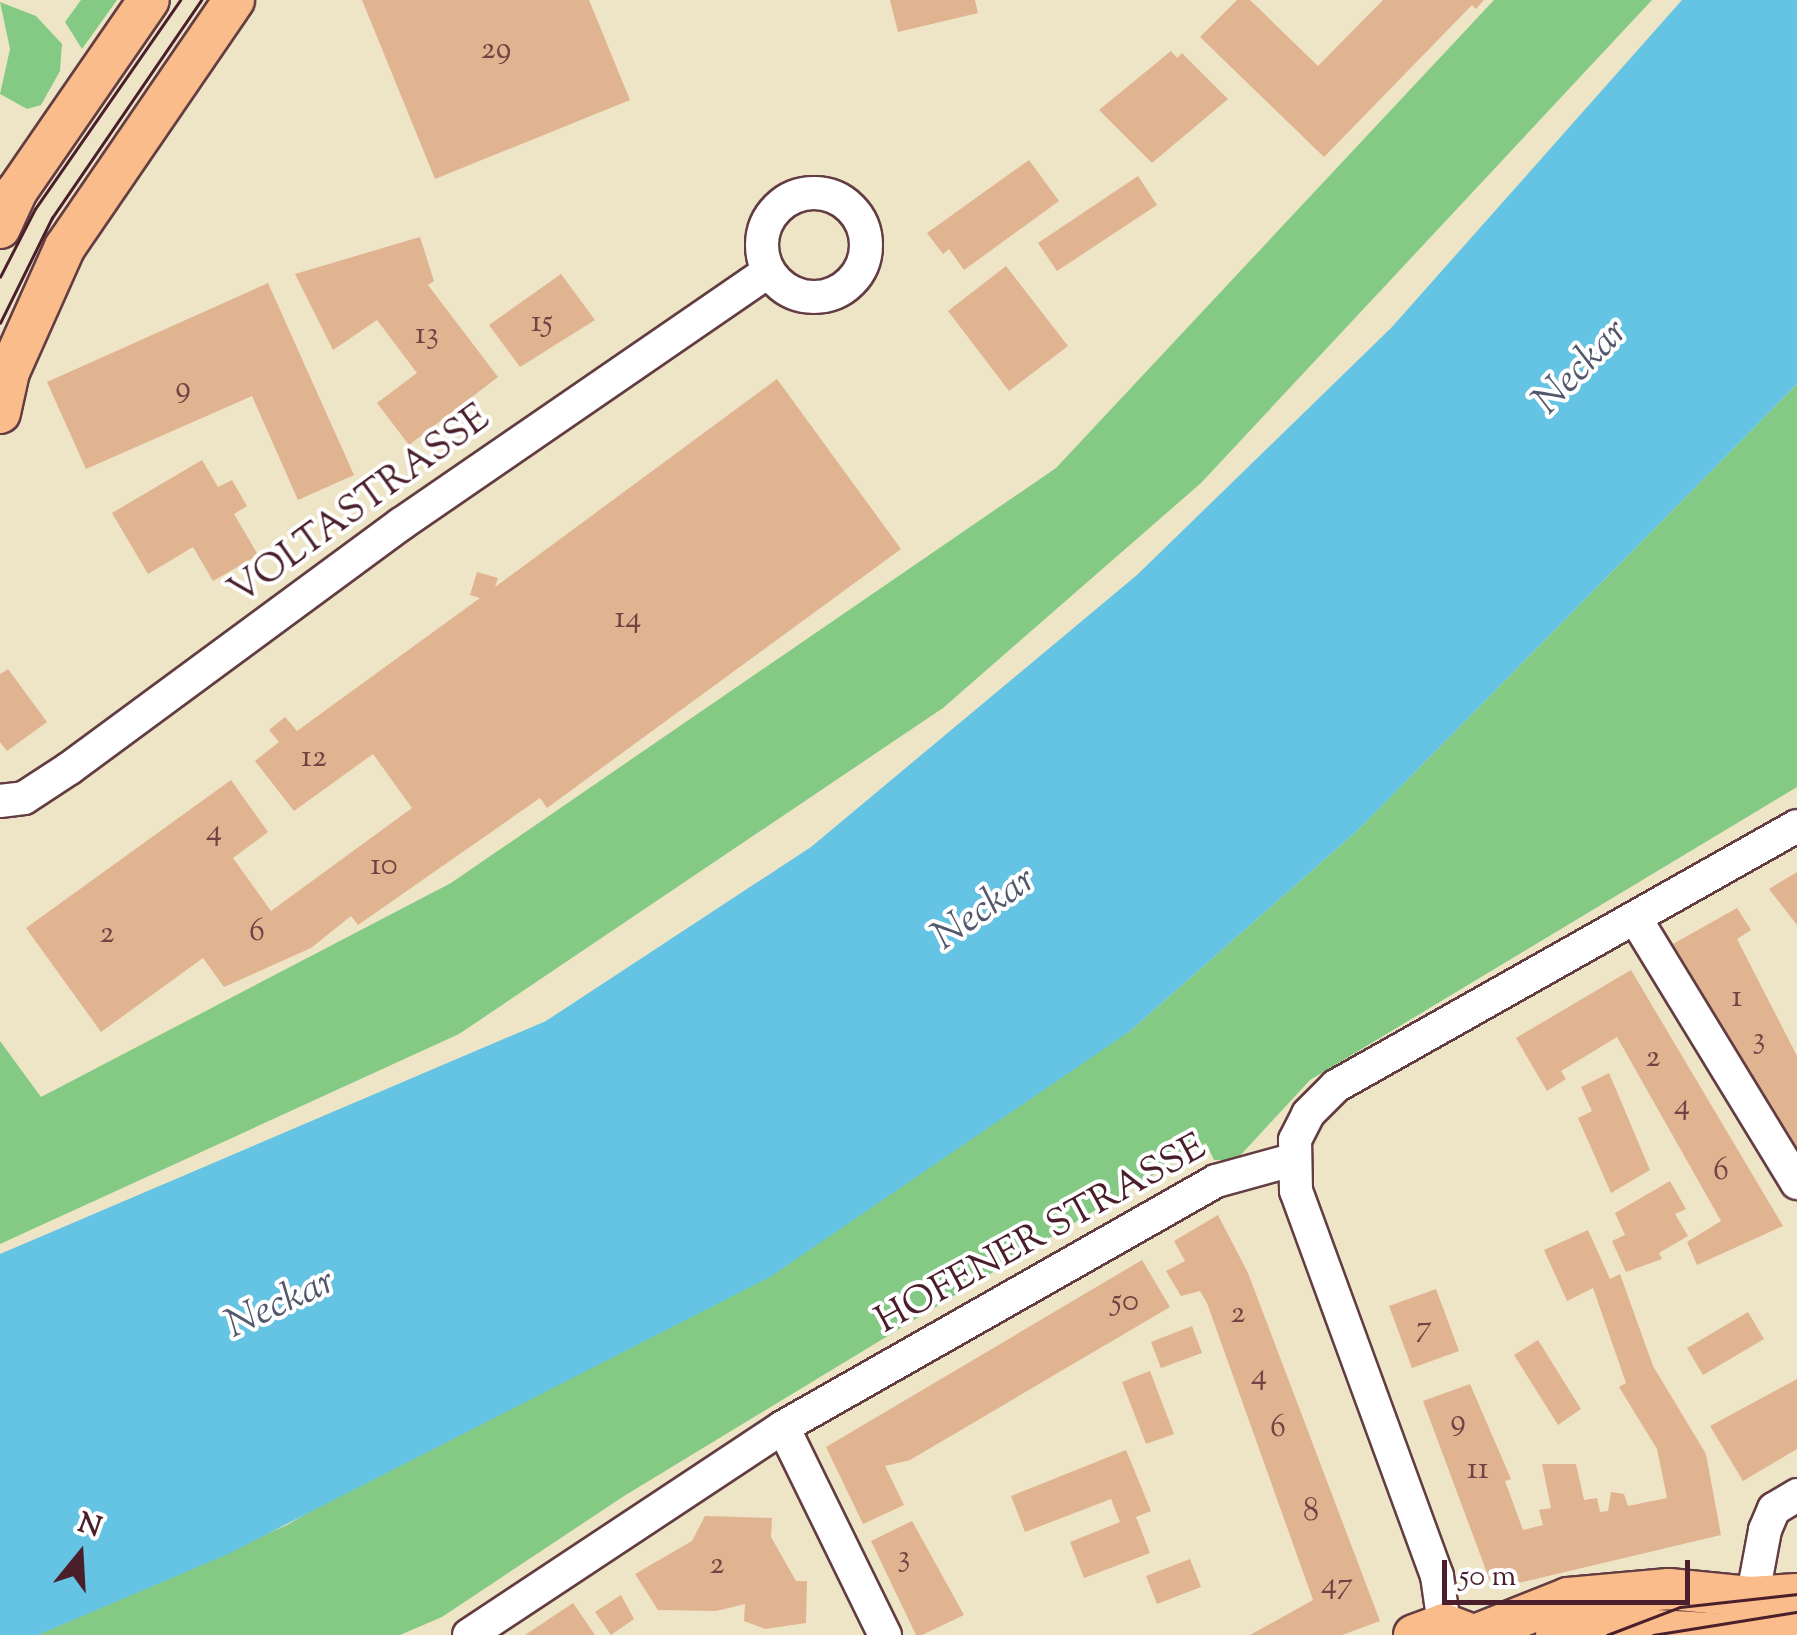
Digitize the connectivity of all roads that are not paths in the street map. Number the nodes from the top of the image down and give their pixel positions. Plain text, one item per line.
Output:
1 (149, 0) edge
2 (234, 0) edge
3 (0, 228) edge
4 (768, 272) dead end
5 (0, 413) edge
6 (0, 800) edge
7 (1797, 826) edge
8 (1637, 921) junction
9 (1292, 1160) junction
10 (1797, 1183) edge
11 (783, 1426) junction
12 (1797, 1495) edge
13 (1797, 1594) edge
14 (1747, 1626) edge
15 (1797, 1631) edge
16 (1451, 1632) edge
17 (469, 1635) edge
18 (884, 1635) edge
19 (1556, 1635) edge

1 - 3 main road
2 - 5 main road
4 - 6 street, VOLTASTRASSE
7 - 8 street
8 - 9 street
8 - 10 street
9 - 11 street, HOFENER STRASSE
9 - 16 street
11 - 17 street, HOFENER STRASSE
11 - 18 street
12 - 14 street
13 - 14 main road
14 - 15 main road
14 - 16 main road
14 - 19 main road

